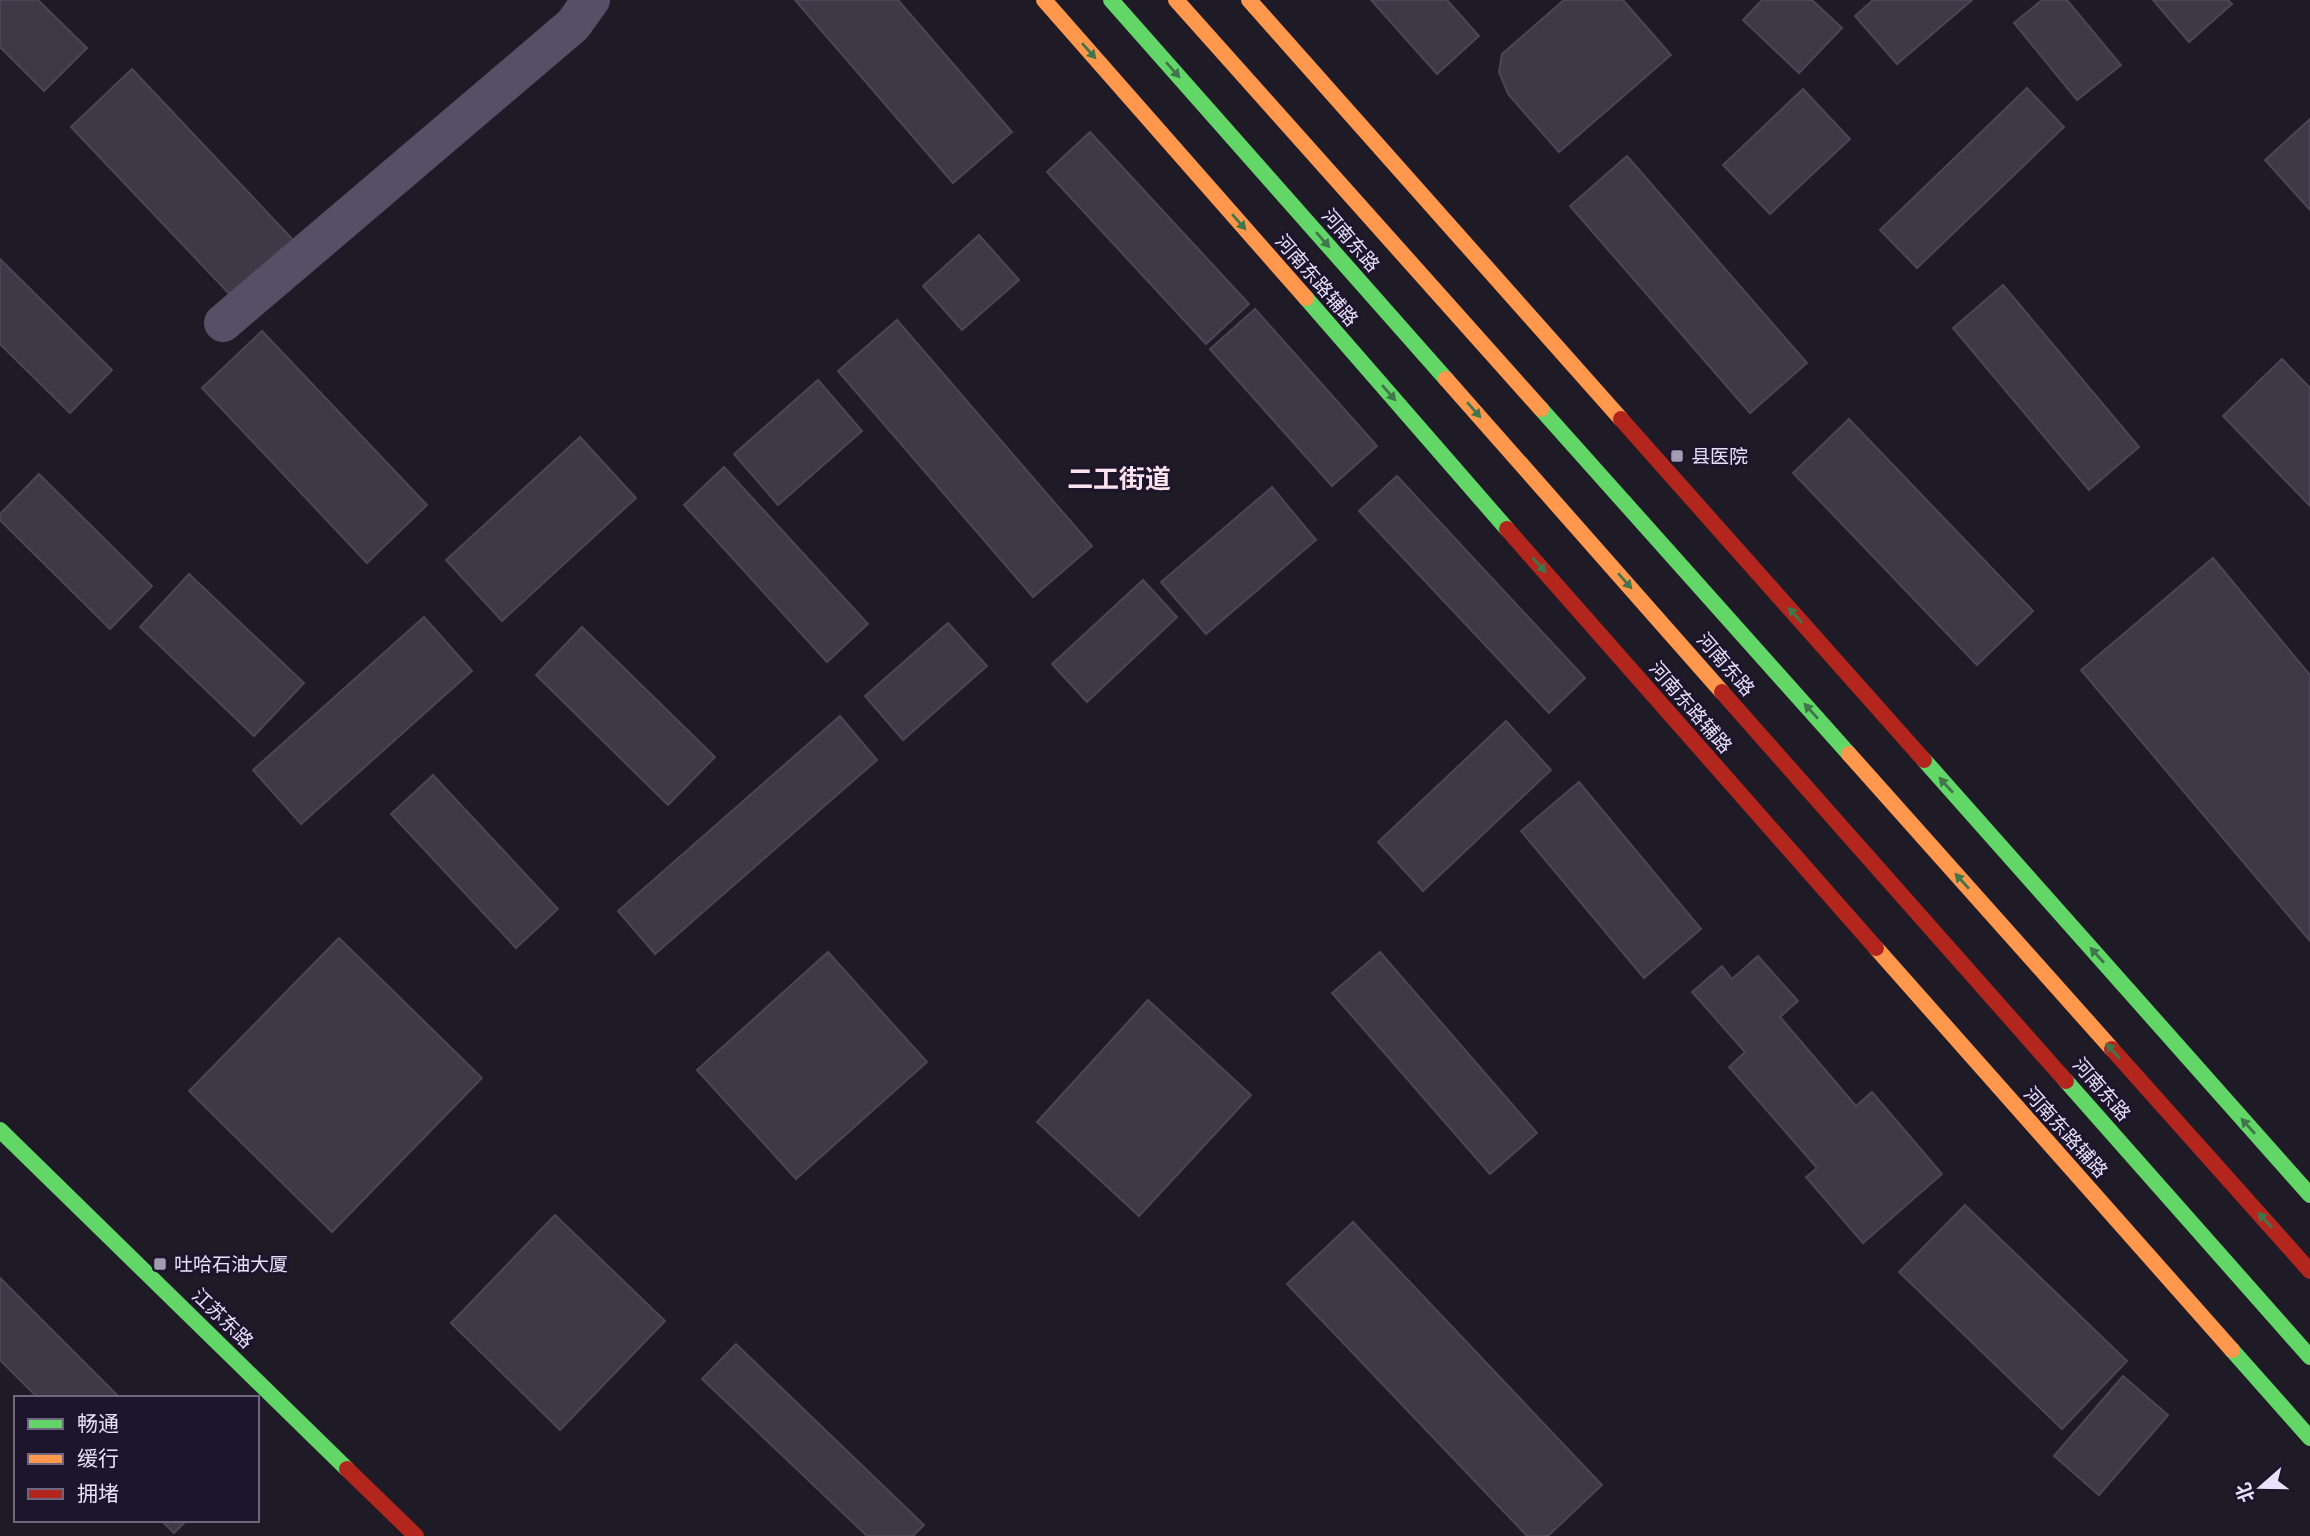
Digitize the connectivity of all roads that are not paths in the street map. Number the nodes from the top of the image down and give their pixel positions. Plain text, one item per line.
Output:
1 (591, 0) edge
2 (1044, 0) edge
3 (1111, 0) edge
4 (1176, 0) edge
5 (1249, 0) edge
6 (223, 323) dead end
7 (0, 1130) edge
8 (2310, 1195) edge
9 (2310, 1271) edge
10 (2310, 1357) edge
11 (2310, 1438) edge
12 (416, 1536) edge

1 - 6 street
2 -> 11 street, 河南东路辅路
3 -> 10 street, 河南东路
9 -> 4 street, 河南东路
8 -> 5 street
7 - 12 street, 江苏东路

